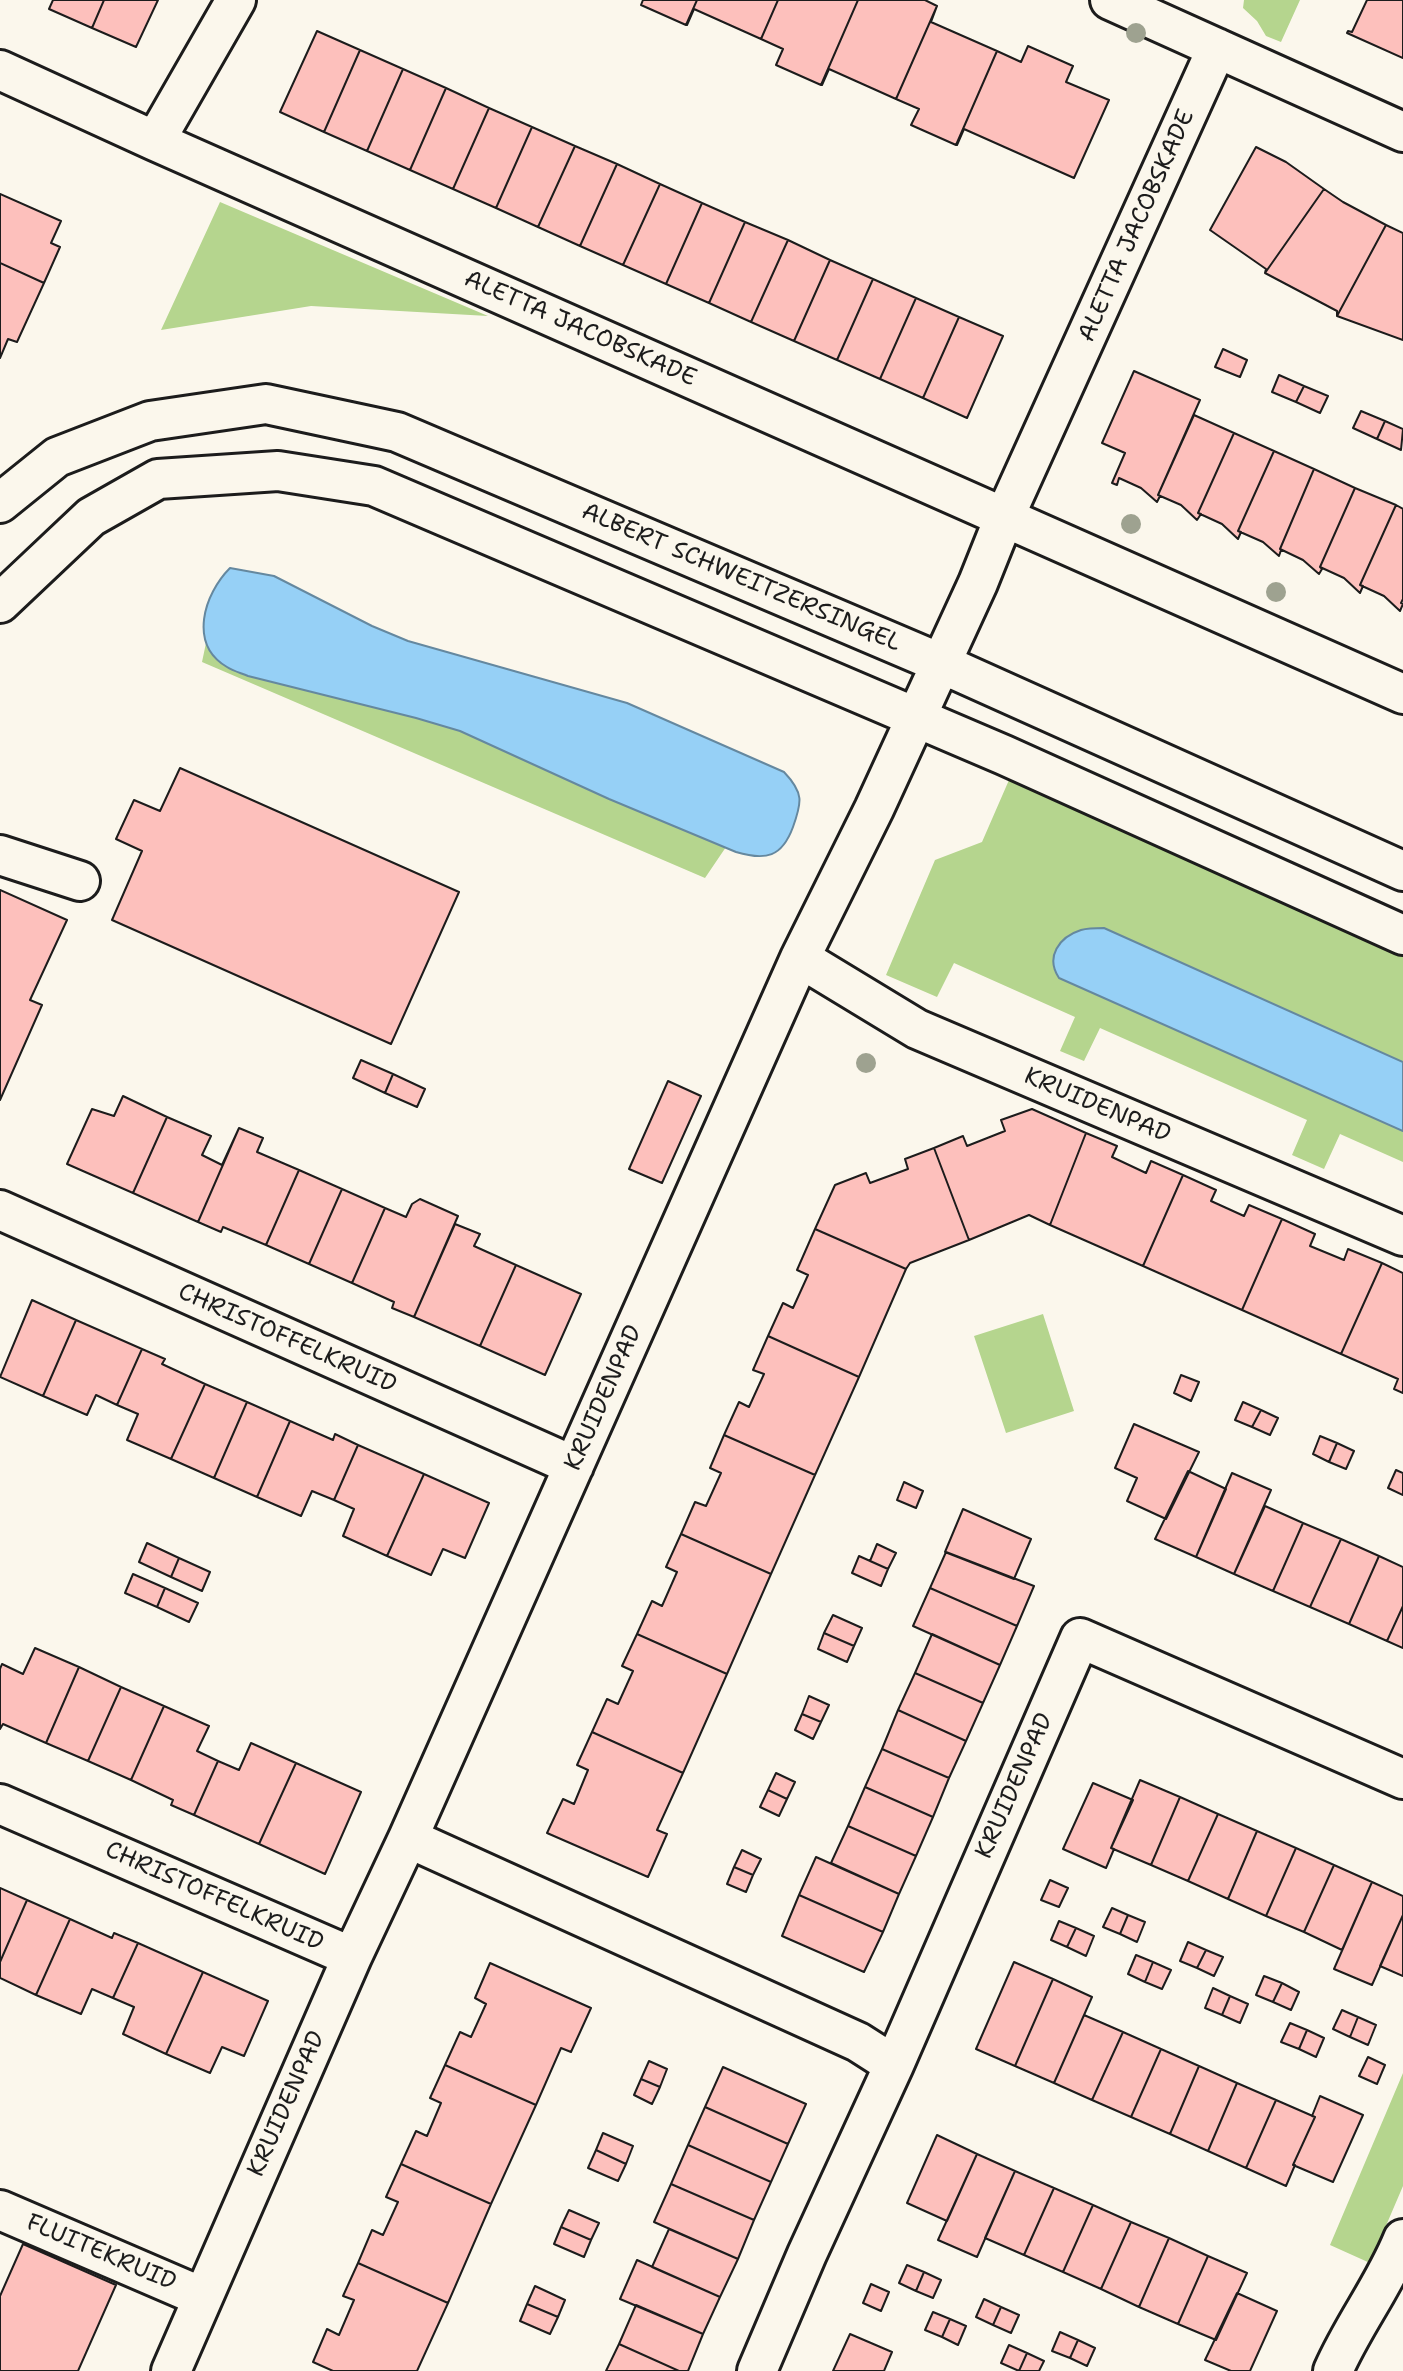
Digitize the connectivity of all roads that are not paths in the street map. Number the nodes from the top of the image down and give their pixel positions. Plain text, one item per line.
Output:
1 (236, 0) edge
2 (1110, 0) edge
3 (1217, 48) junction
4 (0, 70) edge
5 (1403, 132) edge
6 (155, 141) junction
7 (0, 503) edge
8 (1004, 518) junction
9 (0, 603) edge
10 (940, 663) junction
11 (1403, 694) edge
12 (916, 717) junction
13 (0, 855) edge
14 (1403, 871) edge
15 (80, 881) dead end
16 (1403, 934) edge
17 (800, 958) junction
18 (0, 1210) edge
19 (1403, 1236) edge
20 (574, 1466) junction
21 (1403, 1779) edge
22 (0, 1804) edge
23 (408, 1838) junction
24 (352, 1957) junction
25 (894, 2065) junction
26 (0, 2210) edge
27 (1403, 2239) edge
28 (202, 2297) junction
29 (171, 2371) edge
30 (757, 2371) edge
31 (1333, 2371) edge

1 - 6 street
2 - 3 street
3 - 5 street
3 - 8 street, ALETTA JACOBSKADE
4 - 6 street, ALETTA JACOBSKADE
6 - 8 street, ALETTA JACOBSKADE
7 - 10 street, ALBERT SCHWEITZERSINGEL
8 - 10 street, ALETTA JACOBSKADE
8 - 11 street, ALETTA JACOBSKADE
9 - 12 street
10 - 12 street, ALETTA JACOBSKADE
10 - 14 street, ALBERT SCHWEITZERSINGEL
12 - 16 street
12 - 17 street, KRUIDENPAD
13 - 15 street
17 - 19 street, KRUIDENPAD
17 - 20 street, KRUIDENPAD
18 - 20 street, CHRISTOFFELKRUID
20 - 23 street, KRUIDENPAD
21 - 25 street, KRUIDENPAD
22 - 24 street, CHRISTOFFELKRUID
23 - 24 street, KRUIDENPAD
23 - 25 street
24 - 28 street, KRUIDENPAD
25 - 30 street, KRUIDENPAD
26 - 28 street, FLUITEKRUID
27 - 31 street
28 - 29 street, KRUIDENPAD

